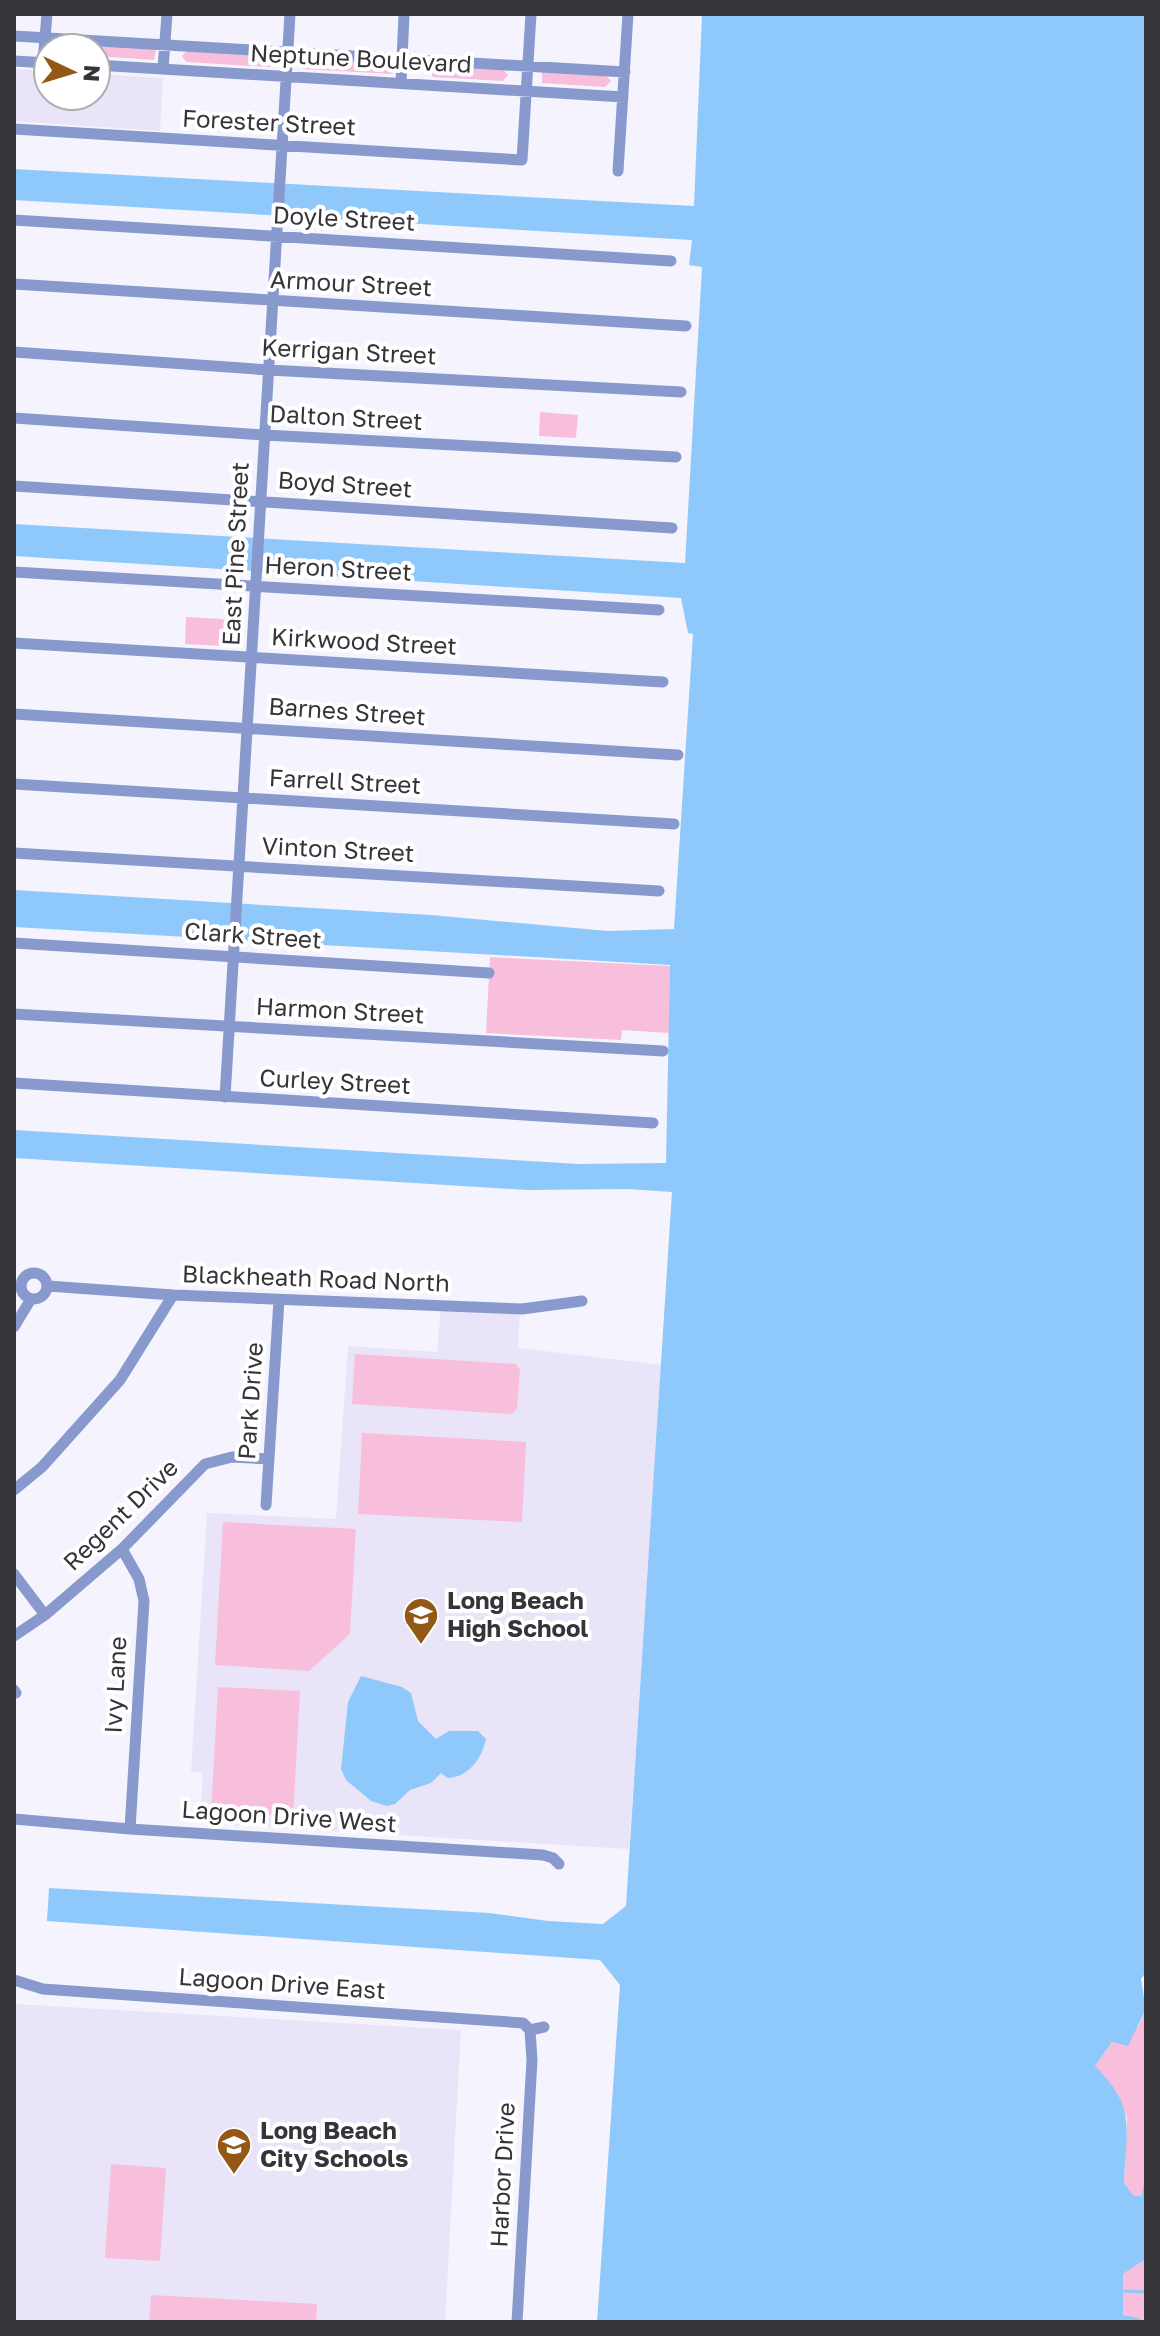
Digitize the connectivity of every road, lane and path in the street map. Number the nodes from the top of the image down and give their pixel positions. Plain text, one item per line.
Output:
1 (167, 14) edge
2 (290, 14) edge
3 (404, 14) edge
4 (531, 14) edge
5 (628, 14) edge
6 (112, 42) edge
7 (164, 45) junction
8 (288, 52) junction
9 (402, 59) junction
10 (112, 66) edge
11 (528, 66) junction
12 (163, 69) junction
13 (625, 72) junction
14 (287, 77) junction
15 (401, 83) junction
16 (526, 91) junction
17 (623, 97) junction
18 (14, 129) edge
19 (283, 145) junction
20 (618, 171) dead end
21 (14, 220) edge
22 (277, 232) junction
23 (671, 261) dead end
24 (14, 284) edge
25 (273, 302) junction
26 (686, 326) dead end
27 (14, 352) edge
28 (269, 370) junction
29 (681, 392) dead end
30 (14, 418) edge
31 (265, 435) junction
32 (676, 457) dead end
33 (14, 486) edge
34 (261, 502) junction
35 (672, 528) dead end
36 (14, 572) edge
37 (256, 582) junction
38 (659, 610) dead end
39 (14, 643) edge
40 (251, 658) junction
41 (663, 682) dead end
42 (14, 714) edge
43 (247, 728) junction
44 (678, 755) dead end
45 (14, 784) edge
46 (243, 798) junction
47 (674, 824) dead end
48 (14, 853) edge
49 (238, 867) junction
50 (659, 891) dead end
51 (14, 943) edge
52 (234, 952) junction
53 (489, 973) dead end
54 (14, 1014) edge
55 (229, 1027) junction
56 (663, 1051) dead end
57 (14, 1083) edge
58 (225, 1097) junction
59 (653, 1123) dead end
60 (20, 1274) edge
61 (48, 1286) junction
62 (173, 1295) junction
63 (31, 1299) junction
64 (279, 1300) junction
65 (582, 1301) dead end
66 (14, 1327) edge
67 (269, 1459) junction
68 (14, 1490) edge
69 (266, 1505) dead end
70 (122, 1549) junction
71 (14, 1574) edge
72 (45, 1615) junction
73 (14, 1636) edge
74 (14, 1819) edge
75 (130, 1829) junction
76 (559, 1864) dead end
77 (14, 1980) edge
78 (544, 2027) dead end
79 (530, 2030) junction
80 (517, 2322) edge

1 - 7 street
2 - 8 street, East Pine Street
3 - 9 street
4 - 11 street
5 - 13 street
6 - 7 street, Neptune Boulevard
7 - 8 street, Neptune Boulevard
7 - 12 street
8 - 9 street, Neptune Boulevard
8 - 14 street, East Pine Street
9 - 11 street, Neptune Boulevard
9 - 15 street
10 - 12 street, Neptune Boulevard
11 - 13 street, Neptune Boulevard
11 - 16 street
12 - 14 street, Neptune Boulevard
13 - 17 street
14 - 15 street, Neptune Boulevard
14 - 19 street, East Pine Street
15 - 16 street, Neptune Boulevard
16 - 17 street, Neptune Boulevard
16 - 19 street, Forester Street
17 - 20 street
18 - 19 street, Forester Street
19 - 22 street, East Pine Street
21 - 22 street, Doyle Street
22 - 23 street, Doyle Street
22 - 25 street, East Pine Street
24 - 25 street, Armour Street
25 - 26 street, Armour Street
25 - 28 street, East Pine Street
27 - 28 street, Kerrigan Street
28 - 29 street, Kerrigan Street
28 - 31 street, East Pine Street
30 - 31 street, Dalton Street
31 - 32 street, Dalton Street
31 - 34 street, East Pine Street
33 - 34 street, Boyd Street
34 - 35 street, Boyd Street
34 - 37 street, East Pine Street
36 - 37 street, Heron Street
37 - 38 street, Heron Street
37 - 40 street, East Pine Street
39 - 40 street, Kirkwood Street
40 - 41 street, Kirkwood Street
40 - 43 street, East Pine Street
42 - 43 street, Barnes Street
43 - 44 street, Barnes Street
43 - 46 street, East Pine Street
45 - 46 street, Farrell Street
46 - 47 street, Farrell Street
46 - 49 street, East Pine Street
48 - 49 street, Vinton Street
49 - 50 street, Vinton Street
49 - 52 street, East Pine Street
51 - 52 street, Clark Street
52 - 53 street, Clark Street
52 - 55 street, East Pine Street
54 - 55 street, Harmon Street
55 - 56 street, Harmon Street
55 - 58 street, East Pine Street
57 - 58 street, Curley Street
58 - 59 street, Curley Street
60 - 61 street
60 - 63 street
61 - 62 street, Blackheath Road North
61 - 63 street
62 - 64 street, Blackheath Road North
62 - 68 street
63 - 66 street
64 - 65 street, Blackheath Road North
64 - 67 street, Park Drive
67 - 69 street, Park Drive
67 - 70 street, Regent Drive
70 - 72 street, Regent Drive
70 - 75 street, Ivy Lane
71 - 72 street
72 - 73 street, Regent Drive
74 - 75 street, Lagoon Drive West
75 - 76 street, Lagoon Drive West
77 - 79 street, Lagoon Drive East
78 - 79 street, Lagoon Drive East
79 - 80 street, Harbor Drive

